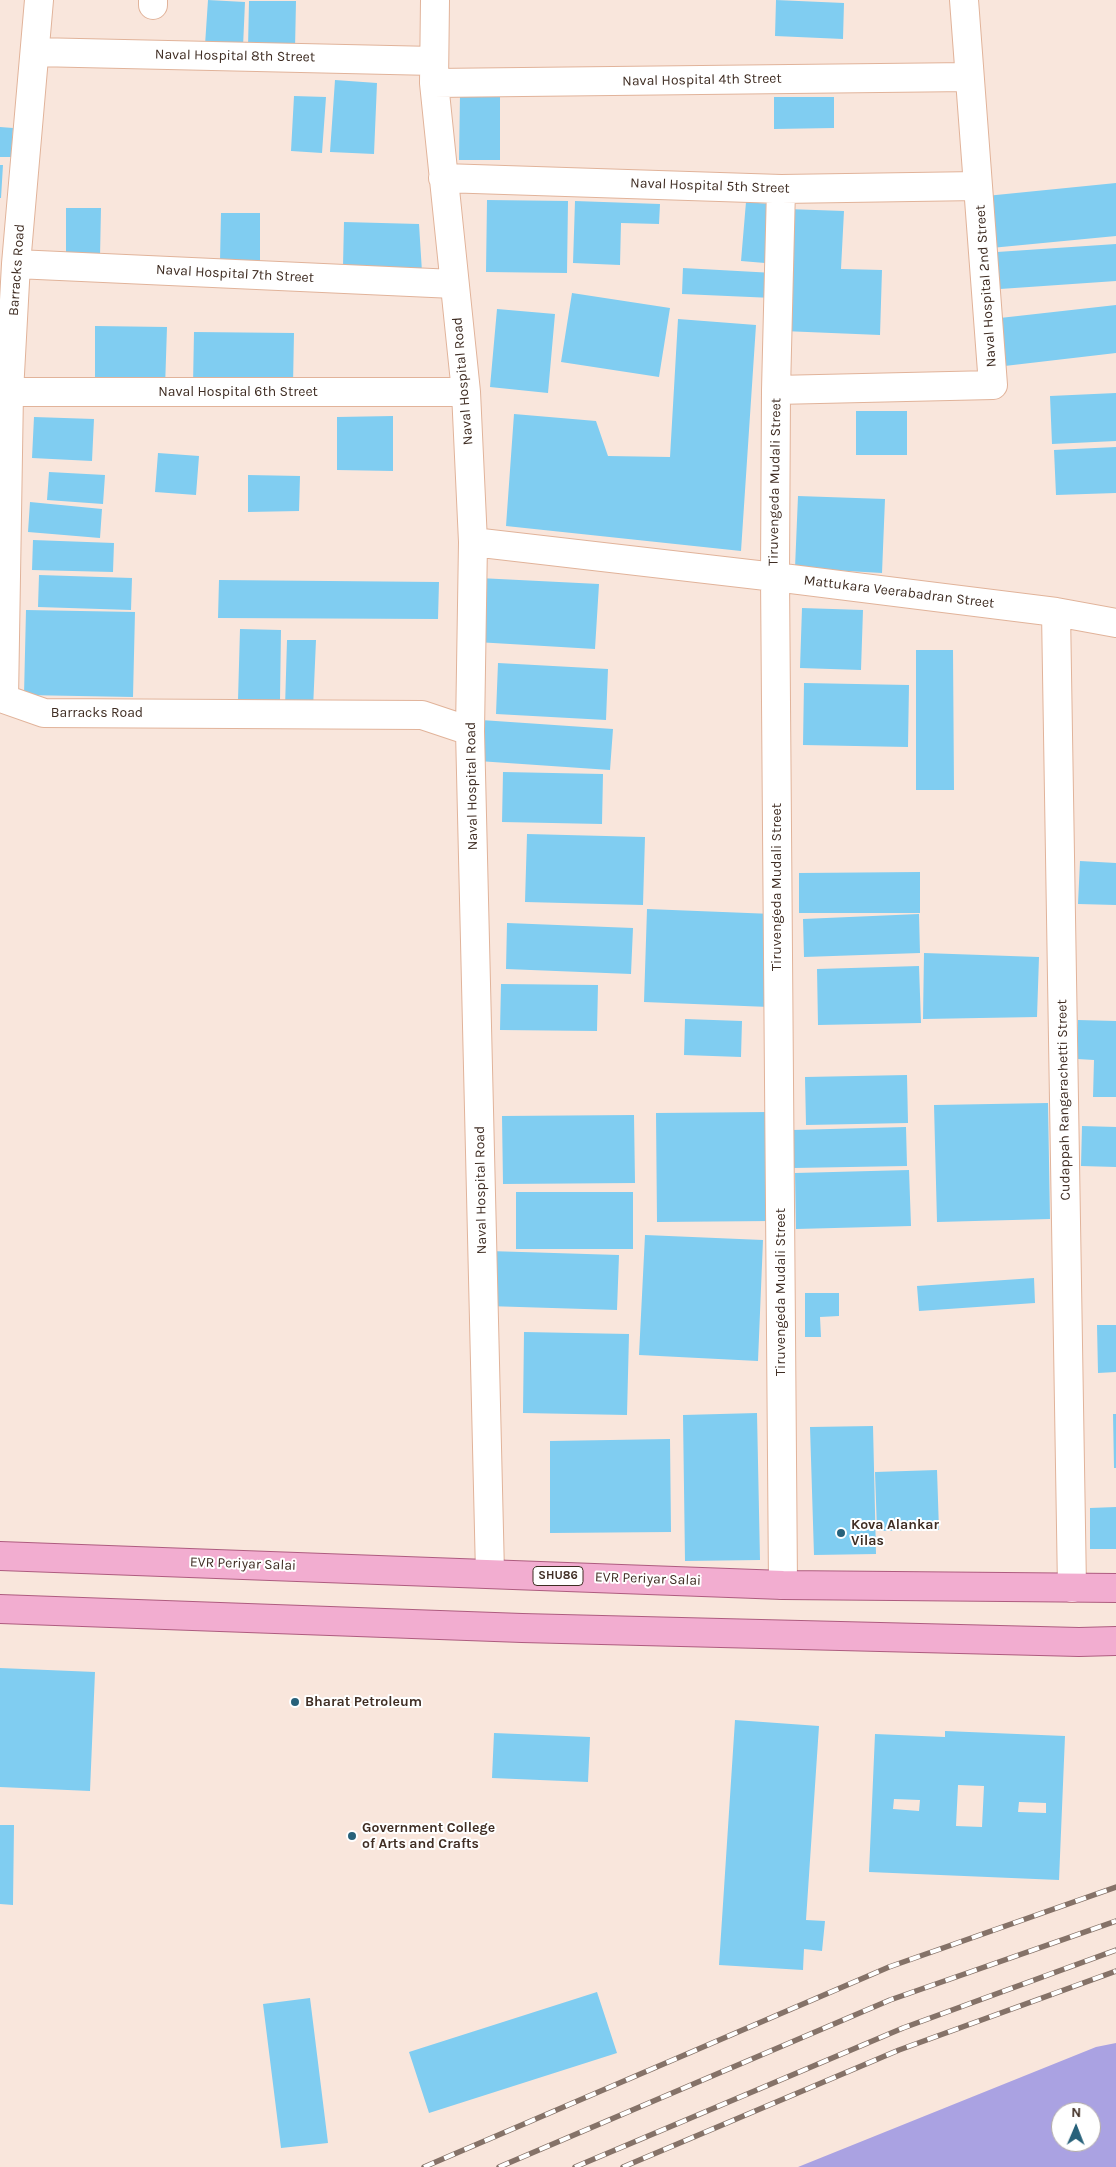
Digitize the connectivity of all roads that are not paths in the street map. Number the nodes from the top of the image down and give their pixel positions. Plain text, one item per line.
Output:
1 (39, 0) edge
2 (435, 0) edge
3 (964, 0) edge
4 (35, 52) junction
5 (434, 72) junction
6 (969, 77) junction
7 (443, 178) junction
8 (978, 186) junction
9 (781, 189) junction
10 (16, 264) junction
11 (454, 284) junction
12 (776, 390) junction
13 (5, 392) edge
14 (466, 392) junction
15 (473, 542) junction
16 (775, 577) junction
17 (1056, 612) junction
18 (1116, 623) edge
19 (470, 731) junction
20 (0, 1556) edge
21 (490, 1573) junction
22 (783, 1585) junction
23 (1072, 1588) junction
24 (1116, 1588) edge
25 (0, 1609) edge
26 (1116, 1642) edge

1 - 4 street, Barracks Road
2 - 5 street, Naval Hospital Road
3 - 6 street, Naval Hospital 2nd Street
4 - 5 street, Naval Hospital 8th Street
4 - 10 street, Barracks Road
5 - 6 street, Naval Hospital 4th Street
5 - 7 street, Naval Hospital Road
6 - 8 street, Naval Hospital 2nd Street
7 - 9 street, Naval Hospital 5th Street
7 - 11 street, Naval Hospital Road
8 - 9 street, Naval Hospital 5th Street
8 - 12 street, Naval Hospital 2nd Street
9 - 12 street, Tiruvengeda Mudali Street
10 - 11 street, Naval Hospital 7th Street
10 - 13 street, Barracks Road
11 - 14 street, Naval Hospital Road
12 - 16 street, Tiruvengeda Mudali Street
13 - 14 street, Naval Hospital 6th Street
13 - 19 street, Barracks Road
14 - 15 street, Naval Hospital Road
15 - 16 street, Mattukara Veerabadran Street
15 - 19 street, Naval Hospital Road
16 - 17 street, Mattukara Veerabadran Street
16 - 22 street, Tiruvengeda Mudali Street
17 - 18 street, Mattukara Veerabadran Street
17 - 23 street, Cudappah Rangarachetti Street
19 - 21 street, Naval Hospital Road
20 - 21 main road, EVR Periyar Salai / SHU86
21 - 22 main road, EVR Periyar Salai / SHU86
22 - 23 main road, EVR Periyar Salai / SHU86
23 - 24 main road, EVR Periyar Salai / SHU86
25 - 26 main road

